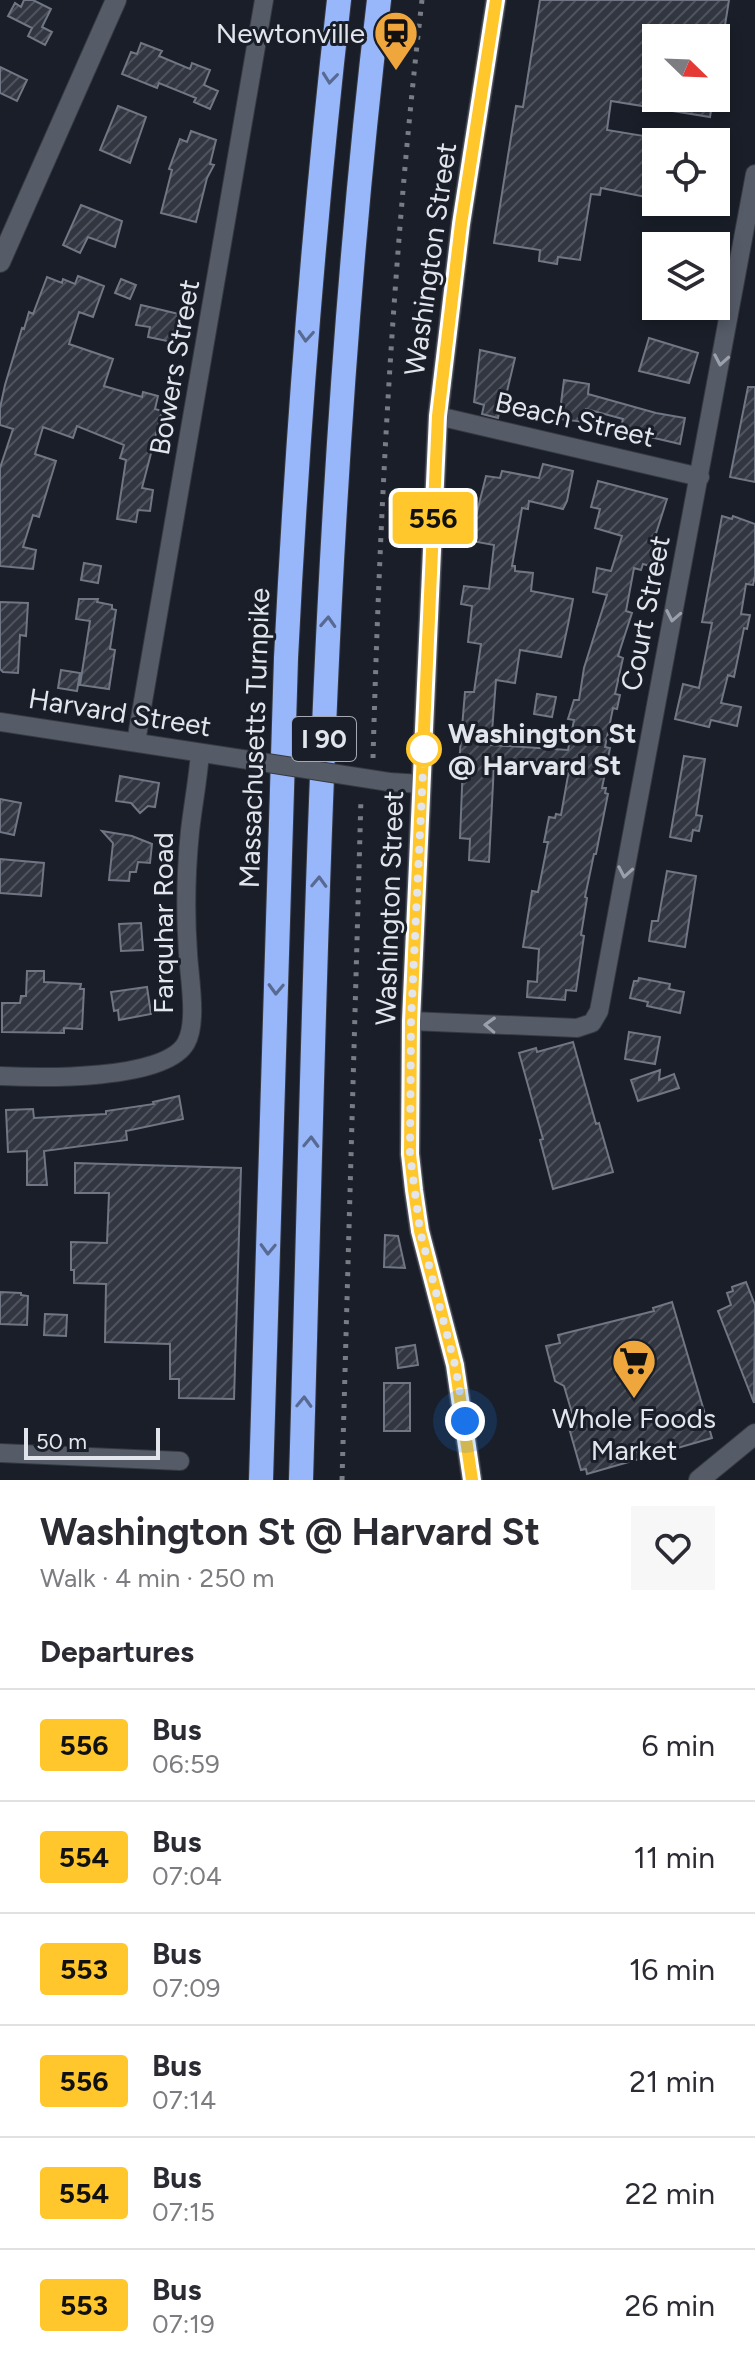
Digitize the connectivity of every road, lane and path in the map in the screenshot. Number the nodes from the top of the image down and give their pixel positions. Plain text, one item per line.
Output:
1 (116, 0) edge
2 (264, 0) edge
3 (339, 0) edge
4 (379, 0) edge
5 (496, 0) edge
6 (755, 174) edge
7 (0, 262) edge
8 (438, 416) junction
9 (700, 477) junction
10 (0, 722) edge
11 (136, 742) junction
12 (200, 753) junction
13 (422, 784) junction
14 (411, 1021) junction
15 (0, 1076) edge
16 (755, 1434) edge
17 (0, 1453) edge
18 (180, 1461) dead end
19 (704, 1478) edge
20 (261, 1480) edge
21 (301, 1480) edge
22 (472, 1480) edge

1 - 7 main road
2 - 11 street, Bowers Street
3 -> 20 highway, Massachusetts Turnpike / I 90
21 -> 4 highway, I 90
5 - 8 main road, Washington Street
6 -> 9 street, Court Street
8 - 9 street, Beach Street
8 - 13 main road, Washington Street
9 -> 14 street, Court Street
10 - 11 street, Harvard Street
11 - 12 street, Harvard Street
12 - 13 street, Harvard Street, bridge
12 - 15 street, Farquhar Road
13 - 14 main road, Washington Street
14 - 22 main road, Washington Street
16 - 19 main road
17 - 18 street

